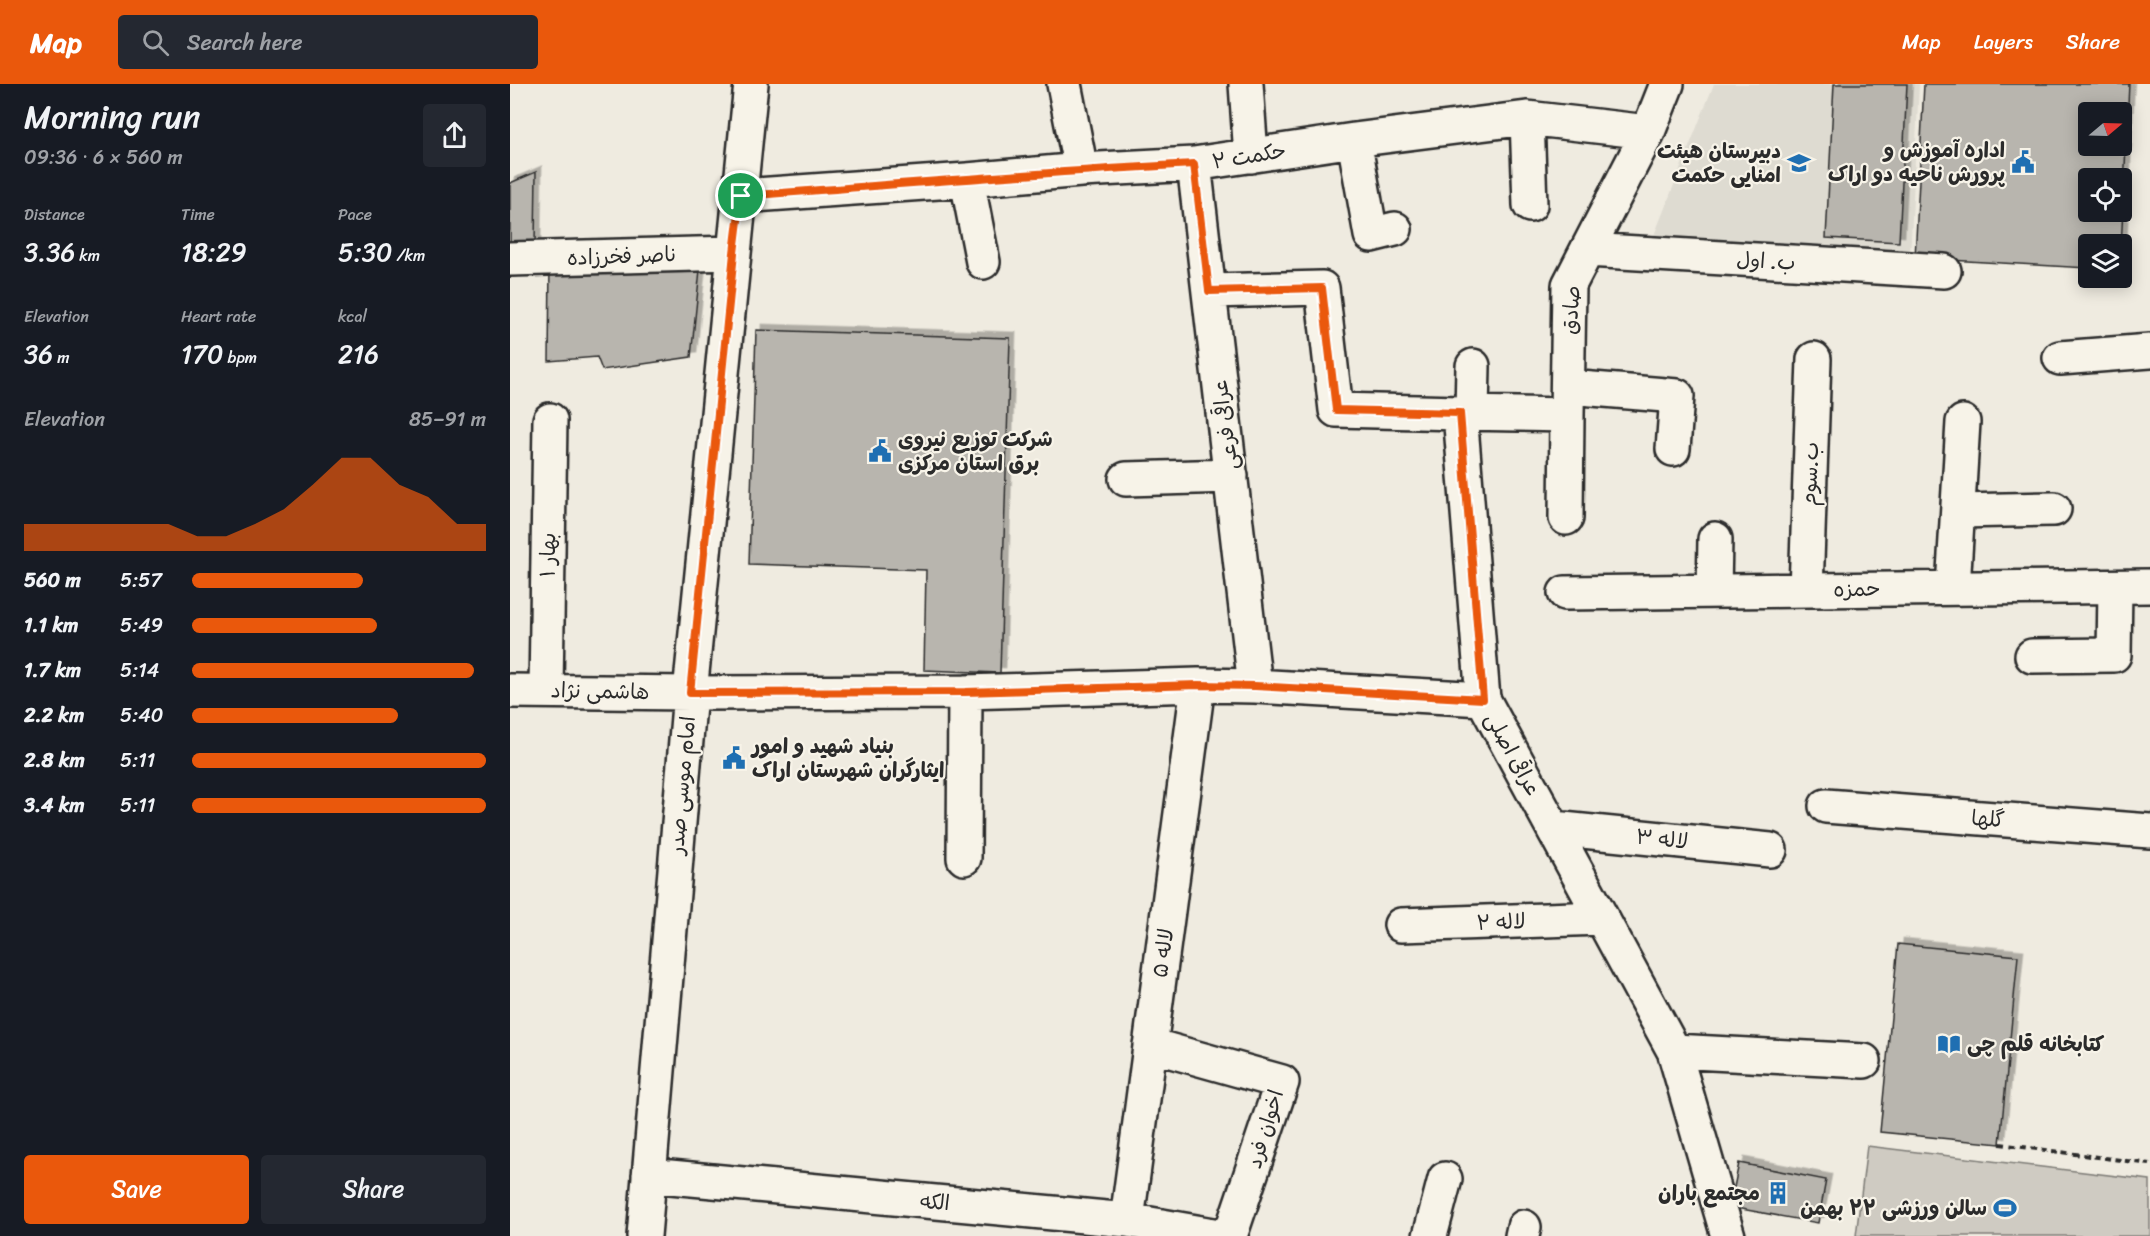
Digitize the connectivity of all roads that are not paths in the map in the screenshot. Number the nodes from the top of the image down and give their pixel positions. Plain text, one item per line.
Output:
1 (751, 84) edge
2 (1064, 84) edge
3 (1246, 84) edge
4 (1667, 84) edge
5 (1527, 118) junction
6 (1648, 132) junction
7 (1354, 140) junction
8 (1251, 156) junction
9 (1194, 164) junction
10 (1081, 170) junction
11 (967, 180) junction
12 (741, 196) junction
13 (1530, 205) dead end
14 (1395, 229) dead end
15 (1587, 250) junction
16 (734, 253) junction
17 (510, 259) edge
18 (983, 262) dead end
19 (1944, 272) dead end
20 (1209, 291) junction
21 (2150, 351) edge
22 (2060, 358) dead end
23 (1814, 359) dead end
24 (1473, 366) dead end
25 (1567, 401) junction
26 (1466, 413) junction
27 (550, 420) dead end
28 (1963, 422) dead end
29 (1673, 449) dead end
30 (1231, 476) junction
31 (1126, 479) dead end
32 (2054, 509) dead end
33 (1958, 511) junction
34 (1566, 518) dead end
35 (1715, 539) dead end
36 (2150, 586) edge
37 (2115, 587) junction
38 (1953, 588) junction
39 (1806, 590) junction
40 (1714, 591) junction
41 (1565, 593) dead end
42 (2032, 656) dead end
43 (1198, 685) junction
44 (1255, 686) junction
45 (546, 690) junction
46 (510, 691) edge
47 (965, 692) junction
48 (690, 693) junction
49 (1483, 699) junction
50 (1826, 806) dead end
51 (1553, 828) junction
52 (2150, 831) edge
53 (1770, 850) dead end
54 (964, 858) dead end
55 (1601, 918) junction
56 (1401, 926) dead end
57 (1150, 1045) junction
58 (1674, 1051) junction
59 (1864, 1060) dead end
60 (649, 1175) junction
61 (1445, 1179) dead end
62 (1127, 1220) junction
63 (644, 1236) edge
64 (1219, 1236) edge
65 (1230, 1236) edge
66 (1430, 1236) edge
67 (1728, 1236) edge

1 - 12 street, امام موسی صدر
2 - 10 street
3 - 8 street
4 - 6 street, صادق
5 - 6 street, حکمت ۲
5 - 7 street, حکمت ۲
5 - 13 street
6 - 15 street, صادق
7 - 8 street, حکمت ۲
7 - 14 street
8 - 9 street, حکمت ۲
9 - 10 street, حکمت ۲
9 - 20 street, عراقی فرعی
10 - 11 street, حکمت ۲
11 - 12 street, حکمت ۲
11 - 18 street
12 - 16 street, امام موسی صدر
15 - 19 street, ب. اول
15 - 25 street, صادق
16 - 17 street, ناصر فخرزاده
16 - 48 street, امام موسی صدر
20 - 26 street
20 - 30 street, عراقی فرعی
21 - 22 street
23 - 39 street, ب.سوم
24 - 26 street
25 - 26 street
25 - 29 street
25 - 34 street, صادق
26 - 49 street
27 - 45 street, بهار ۱
28 - 33 street
30 - 31 street
30 - 44 street, عراقی فرعی
32 - 33 street
33 - 38 street
35 - 40 street
36 - 37 street, حمزه
37 - 38 street, حمزه
37 - 42 street
38 - 39 street, حمزه
39 - 40 street, حمزه
40 - 41 street, حمزه
43 - 44 street, عراقی اصلی
43 - 47 street, عراقی اصلی
43 - 57 street, لاله ۵
44 - 49 street, عراقی اصلی
45 - 46 street, هاشمی نژاد
45 - 48 street, هاشمی نژاد
47 - 48 street, عراقی اصلی
47 - 54 street
48 - 60 street, امام موسی صدر
49 - 51 street, عراقی اصلی
50 - 52 street, گلها
51 - 53 street, لاله ۳
51 - 55 street, عراقی اصلی
55 - 56 street, لاله ۲
55 - 58 street, عراقی اصلی
57 - 62 street, لاله ۵
57 - 65 street, اخوان فرد
58 - 59 street
58 - 67 street, عراقی اصلی
60 - 62 street, الکه
60 - 63 street, امام موسی صدر
61 - 66 street
62 - 64 street, الکه

